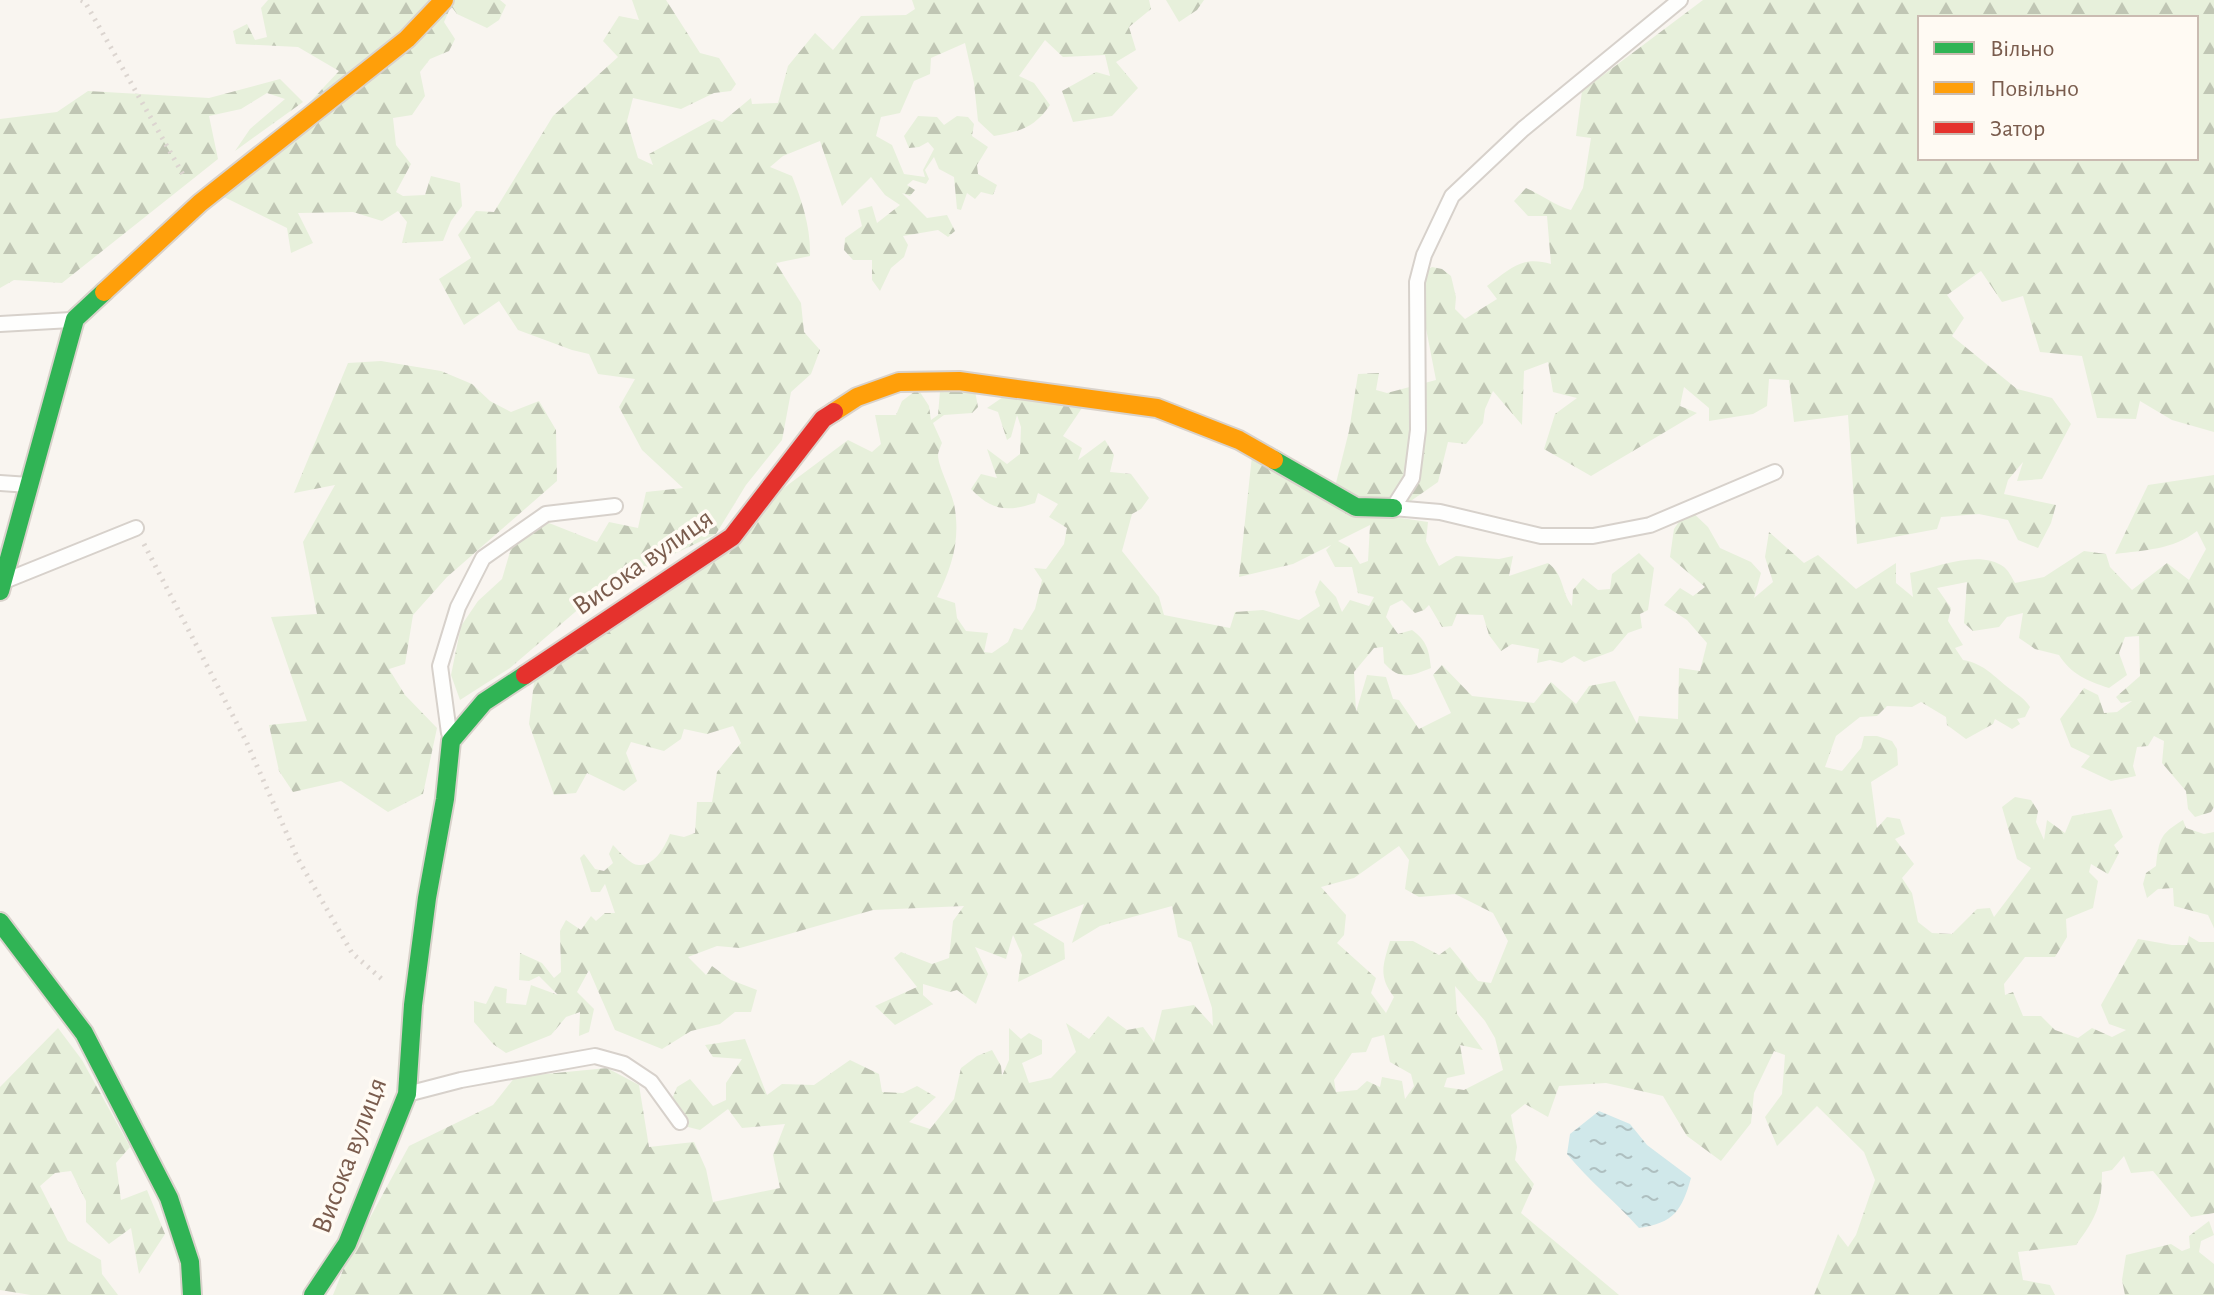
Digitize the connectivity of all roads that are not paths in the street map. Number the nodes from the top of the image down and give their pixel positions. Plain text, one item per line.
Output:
1 (444, 0) edge
2 (1680, 0) edge
3 (75, 319) junction
4 (0, 324) edge
5 (1775, 472) dead end
6 (0, 483) edge
7 (30, 485) junction
8 (615, 506) dead end
9 (1393, 508) junction
10 (136, 528) road end
11 (1, 587) edge
12 (451, 741) junction
13 (0, 922) edge
14 (407, 1094) junction
15 (680, 1122) dead end
16 (192, 1295) edge
17 (313, 1295) edge

1 - 3 street
2 - 9 lane
3 - 4 lane
3 - 7 street
5 - 9 lane
6 - 7 lane
7 - 11 street
8 - 12 lane
9 - 12 street, Висока вулиця
10 - 11 lane
12 - 14 street, Висока вулиця
13 - 16 street
14 - 15 lane
14 - 17 street, Висока вулиця

